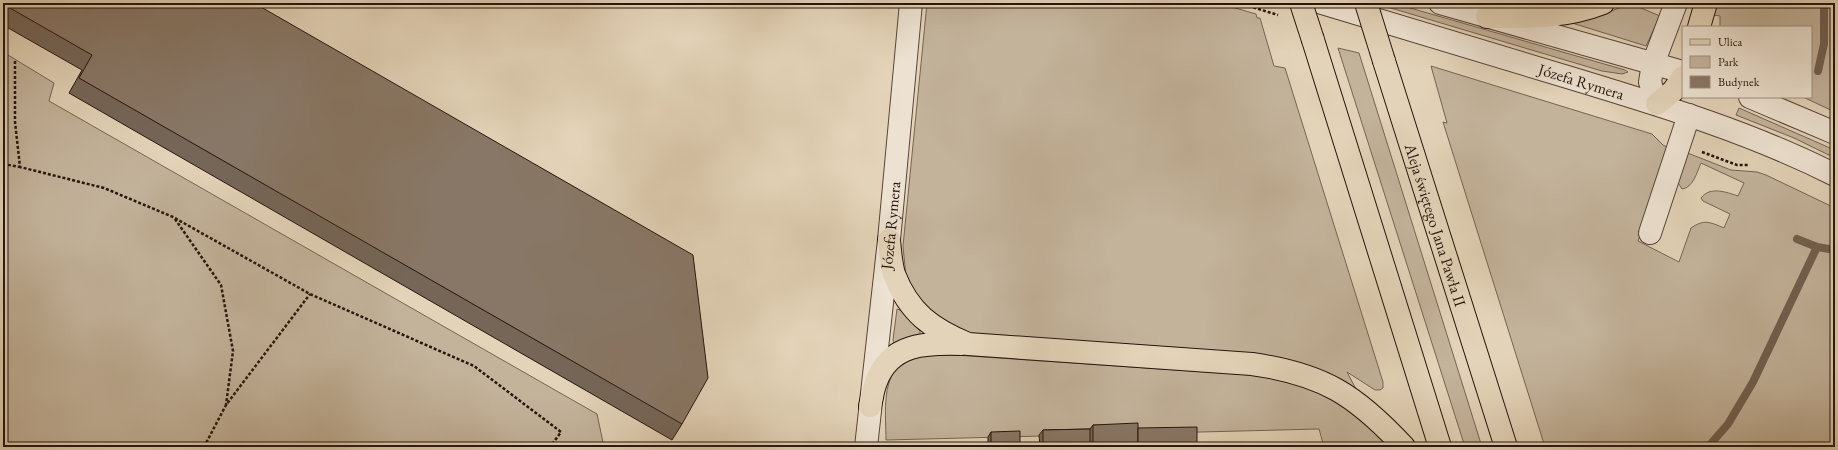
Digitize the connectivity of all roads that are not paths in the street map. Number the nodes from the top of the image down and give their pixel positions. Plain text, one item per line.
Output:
1 (911, 3) edge
2 (1301, 3) edge
3 (1322, 3) edge
4 (1366, 3) edge
5 (1440, 3) edge
6 (1603, 3) edge
7 (1676, 3) edge
8 (1487, 17) junction
9 (1653, 64) junction
10 (1682, 72) edge
11 (1682, 78) edge
12 (1752, 98) edge
13 (1656, 104) junction
14 (1689, 115) junction
15 (1835, 133) edge
16 (1835, 175) edge
17 (1650, 233) dead end
18 (888, 240) junction
19 (968, 344) junction
20 (870, 406) junction
21 (866, 447) edge
22 (1404, 447) edge
23 (1440, 447) edge
24 (1506, 447) edge

1 - 18 street, Józefa Rymera
2 - 23 main road, bridge
3 - 13 street, Józefa Rymera
4 - 24 main road, Aleja świętego Jana Pawła II, bridge
5 - 8 street
6 - 8 main road
7 - 9 street
8 - 9 street
9 - 10 street
9 - 13 street
11 - 13 main road
12 - 15 street
13 - 14 street, Józefa Rymera
14 - 16 street, Józefa Rymera
14 - 17 street
18 - 19 main road
18 - 20 street, Józefa Rymera
19 - 20 main road
19 - 22 main road
20 - 21 street, Józefa Rymera

